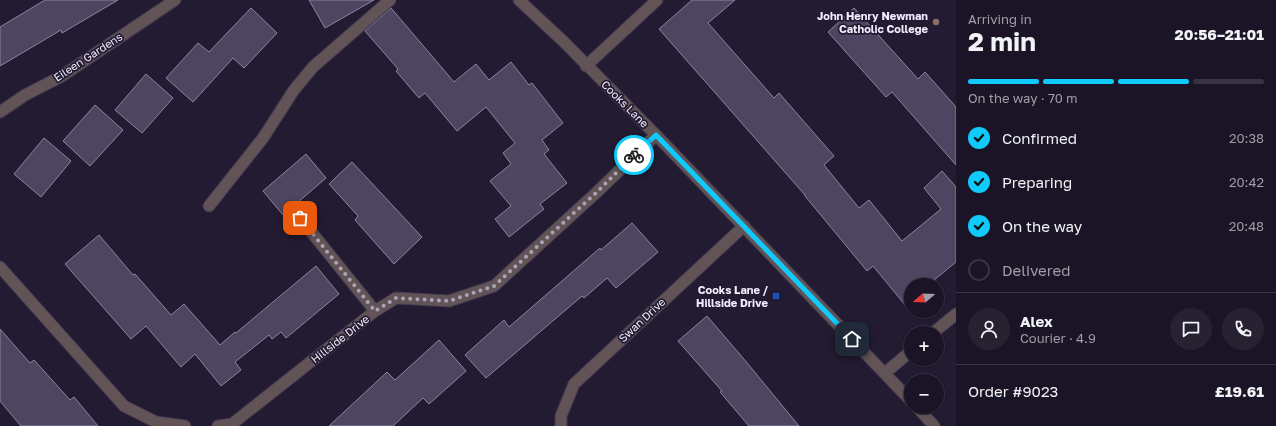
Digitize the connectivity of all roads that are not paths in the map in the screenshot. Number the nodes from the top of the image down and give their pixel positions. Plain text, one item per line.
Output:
1 (176, 0) edge
2 (390, 0) edge
3 (519, 0) edge
4 (657, 0) edge
5 (586, 66) junction
6 (0, 112) edge
7 (656, 135) junction
8 (209, 206) dead end
9 (300, 218) dead end
10 (744, 226) junction
11 (0, 268) edge
12 (375, 311) junction
13 (956, 314) edge
14 (941, 326) edge
15 (904, 357) edge
16 (885, 373) junction
17 (904, 393) edge
18 (923, 414) edge
19 (185, 426) edge
20 (218, 426) edge
21 (561, 426) edge
22 (934, 426) edge

1 - 6 street, Eileen Gardens
2 - 8 street
3 - 5 street, Cooks Lane
4 - 5 street
5 - 7 street, Cooks Lane
7 - 10 street, Cooks Lane
7 - 12 street, Hillside Drive
9 - 12 street
10 - 16 street, Cooks Lane
10 - 21 street, Swan Drive
11 - 19 street
12 - 20 street, Hillside Drive
13 - 14 street
15 - 16 street
16 - 17 street, Cooks Lane
18 - 22 street

